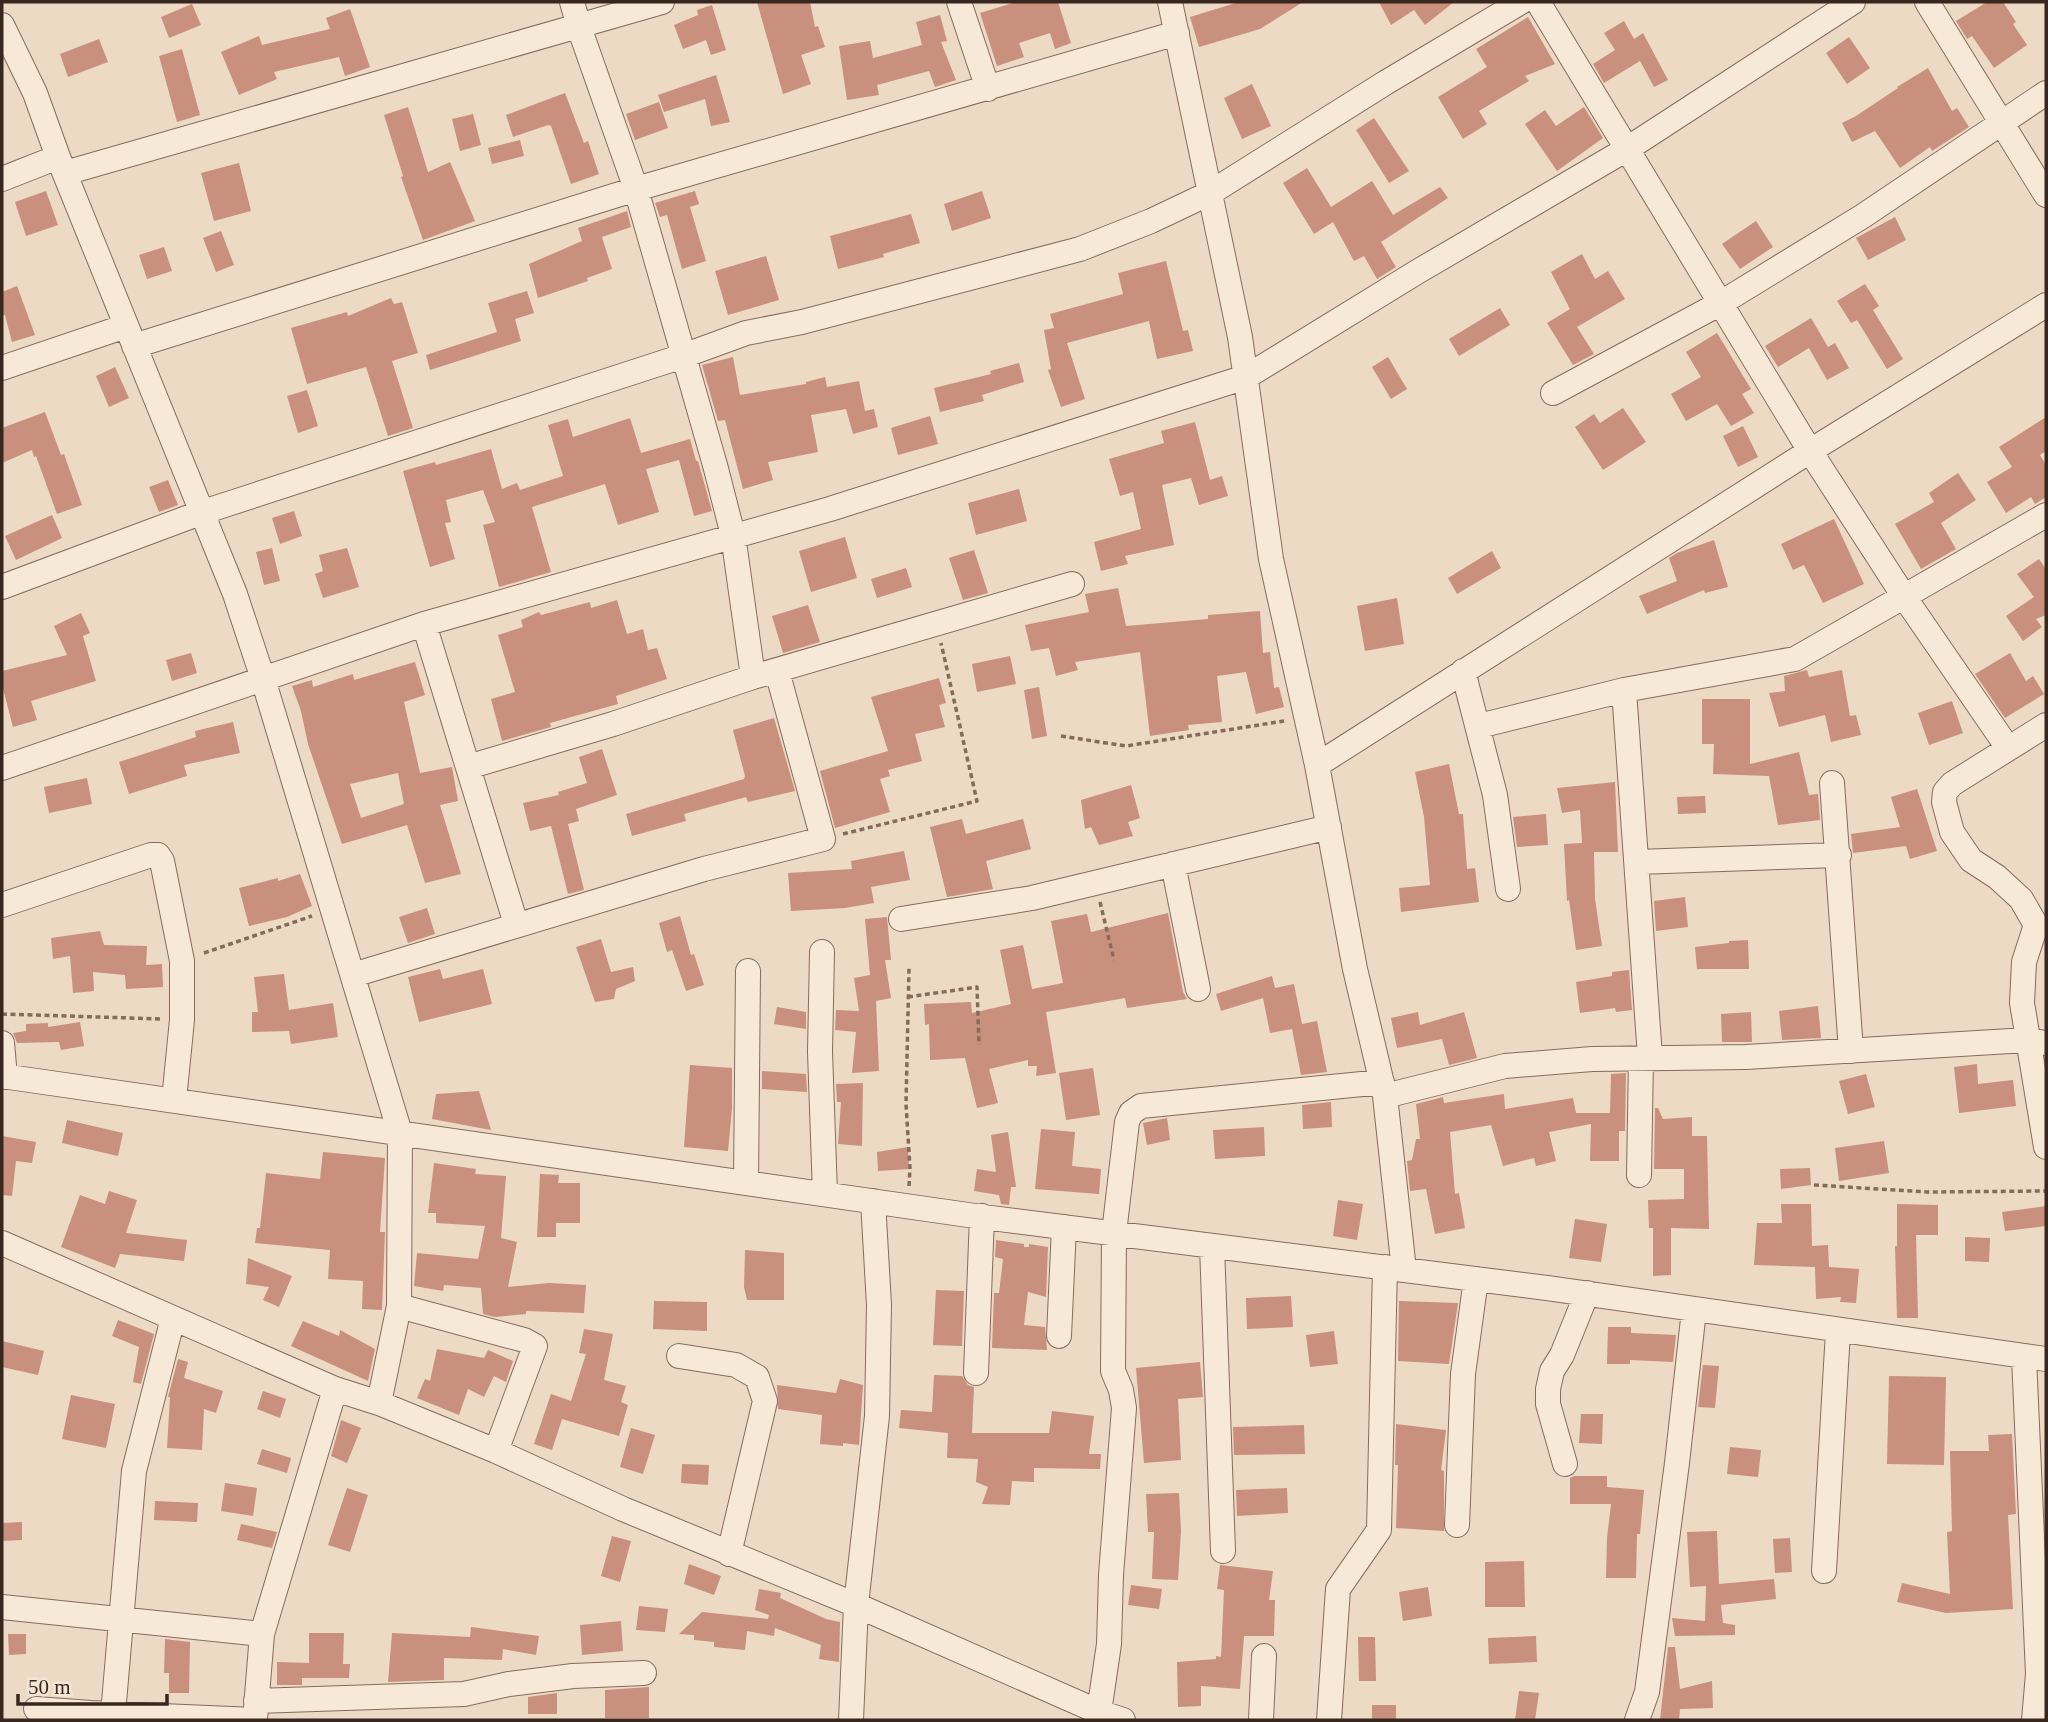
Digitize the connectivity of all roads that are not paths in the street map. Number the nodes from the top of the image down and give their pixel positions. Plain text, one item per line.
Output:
1 (572, 2) edge
2 (662, 2) edge
3 (959, 2) edge
4 (1170, 2) edge
5 (1521, 2) edge
6 (1538, 2) edge
7 (1853, 2) edge
8 (1927, 2) edge
9 (2, 25) edge
10 (579, 27) junction
11 (1177, 33) junction
12 (988, 89) junction
13 (2046, 93) edge
14 (2002, 123) junction
15 (1627, 149) junction
16 (62, 165) junction
17 (2, 179) edge
18 (636, 189) junction
19 (1210, 193) junction
20 (2046, 195) edge
21 (1721, 303) junction
22 (2046, 305) edge
23 (130, 336) junction
24 (683, 356) junction
25 (2, 368) edge
26 (1246, 377) junction
27 (1553, 393) dead end
28 (1810, 450) junction
29 (201, 513) junction
30 (2046, 516) edge
31 (733, 535) junction
32 (1072, 584) dead end
33 (2, 587) edge
34 (1905, 598) junction
35 (424, 624) junction
36 (777, 671) junction
37 (1463, 671) junction
38 (753, 677) junction
39 (263, 679) junction
40 (1625, 690) junction
41 (2046, 724) edge
42 (1479, 726) junction
43 (2008, 748) junction
44 (1317, 765) junction
45 (468, 767) junction
46 (2, 768) edge
47 (1832, 783) dead end
48 (1329, 827) junction
49 (1839, 855) junction
50 (1637, 862) junction
51 (1173, 864) junction
52 (1508, 889) dead end
53 (2, 905) edge
54 (901, 919) dead end
55 (2041, 923) edge
56 (516, 924) junction
57 (822, 952) dead end
58 (748, 971) dead end
59 (353, 975) junction
60 (1198, 989) dead end
61 (2037, 1042) edge
62 (2, 1043) edge
63 (1852, 1051) junction
64 (1646, 1058) junction
65 (3, 1077) edge
66 (1384, 1089) junction
67 (174, 1100) junction
68 (400, 1133) junction
69 (2046, 1147) edge
70 (1639, 1175) dead end
71 (746, 1182) junction
72 (825, 1194) junction
73 (873, 1201) junction
74 (982, 1216) junction
75 (1064, 1227) junction
76 (1114, 1233) junction
77 (2, 1244) edge
78 (1212, 1246) junction
79 (1394, 1268) junction
80 (1476, 1279) junction
81 (1587, 1293) junction
82 (399, 1306) junction
83 (1694, 1310) junction
84 (173, 1318) junction
85 (1838, 1331) junction
86 (1059, 1336) dead end
87 (679, 1356) dead end
88 (2035, 1358) edge
89 (976, 1373) dead end
90 (335, 1389) junction
91 (379, 1403) junction
92 (496, 1451) junction
93 (1565, 1464) dead end
94 (1457, 1525) dead end
95 (1223, 1551) dead end
96 (729, 1554) junction
97 (1824, 1571) dead end
98 (856, 1605) junction
99 (2, 1608) edge
100 (120, 1620) junction
101 (262, 1634) junction
102 (1264, 1656) dead end
103 (644, 1673) dead end
104 (36, 1709) dead end
105 (1098, 1712) junction
106 (113, 1714) junction
107 (256, 1714) edge
108 (851, 1720) edge
109 (1123, 1720) edge
110 (1261, 1720) edge
111 (1329, 1720) edge
112 (1637, 1720) edge
113 (2034, 1720) edge

1 - 10 street
2 - 10 street
3 - 12 street
4 - 11 street
5 - 19 street
6 - 15 street
7 - 15 street
8 - 14 street
9 - 16 street
10 - 16 street
10 - 18 street
11 - 12 street
11 - 19 street
12 - 18 street
13 - 14 street
14 - 20 street
14 - 21 street
15 - 21 street
15 - 26 street
16 - 17 street
16 - 23 street
18 - 23 street
18 - 24 street
19 - 24 street
19 - 26 street
21 - 27 street
21 - 28 street
22 - 28 street
23 - 25 street
23 - 29 street
24 - 29 street
24 - 31 street
26 - 31 street
26 - 44 street
28 - 34 street
28 - 37 street
29 - 33 street
29 - 39 street
30 - 34 street
31 - 35 street
31 - 38 street
32 - 36 street
34 - 40 street
34 - 43 street
35 - 39 street
35 - 45 street
36 - 38 street
36 - 56 street
37 - 42 street
37 - 44 street
38 - 45 street
39 - 46 street
39 - 59 street
40 - 42 street
40 - 50 street
41 - 43 street
42 - 52 street
43 - 55 street
44 - 48 street
45 - 56 street
47 - 49 street
48 - 51 street
48 - 66 street
49 - 50 street
49 - 63 street
50 - 64 street
51 - 54 street
51 - 60 street
53 - 67 street
55 - 61 street
56 - 59 street
57 - 72 street
58 - 71 street
59 - 68 street
61 - 63 street
61 - 69 street
62 - 65 street
63 - 64 street
64 - 66 street
64 - 70 street
65 - 67 street
66 - 76 street
66 - 79 street
67 - 68 street
68 - 71 street
68 - 82 street
71 - 72 street
72 - 73 street
73 - 74 street
73 - 98 street
74 - 75 street
74 - 89 street
75 - 76 street
75 - 86 street
76 - 78 street
76 - 105 street
77 - 84 street
78 - 79 street
78 - 95 street
79 - 80 street
79 - 111 street
80 - 81 street
80 - 94 street
81 - 83 street
81 - 93 street
82 - 91 street
82 - 92 street
83 - 85 street
83 - 112 street
84 - 90 street
84 - 100 street
85 - 88 street
85 - 97 street
87 - 96 street
88 - 113 street
90 - 91 street
90 - 101 street
91 - 92 street
92 - 96 street
96 - 98 street
98 - 105 street
98 - 108 street
99 - 100 street
100 - 101 street
100 - 106 street
101 - 107 street
102 - 110 street
103 - 107 street
104 - 106 street
105 - 109 street
106 - 107 street

